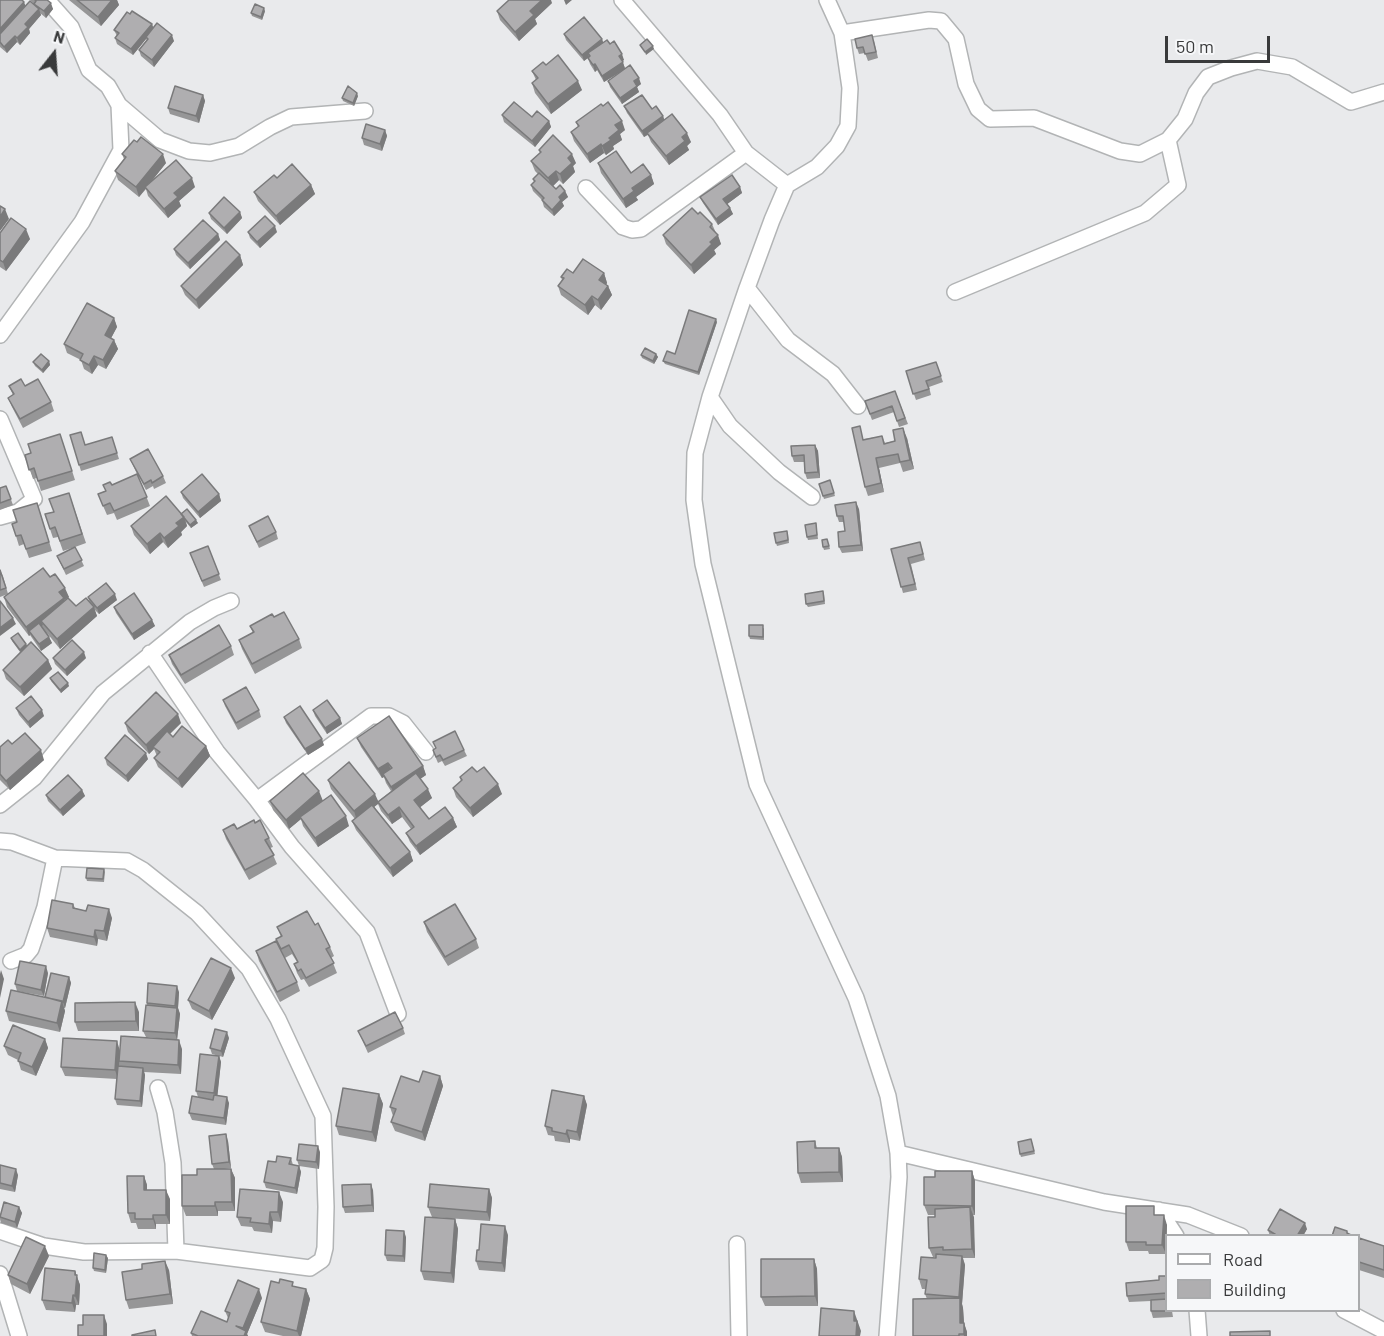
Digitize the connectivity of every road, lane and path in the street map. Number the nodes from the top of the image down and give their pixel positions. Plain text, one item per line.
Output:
1 (47, 0) edge
2 (622, 0) edge
3 (827, 0) edge
4 (842, 33) junction
5 (1384, 92) edge
6 (119, 105) junction
7 (366, 111) dead end
8 (160, 140) junction
9 (1167, 140) junction
10 (121, 150) junction
11 (746, 153) junction
12 (787, 185) junction
13 (586, 188) dead end
14 (747, 288) junction
15 (955, 292) dead end
16 (0, 334) edge
17 (710, 397) junction
18 (858, 406) dead end
19 (0, 419) edge
20 (812, 497) dead end
21 (0, 517) edge
22 (231, 601) dead end
23 (150, 653) junction
24 (426, 752) dead end
25 (257, 800) junction
26 (0, 806) edge
27 (0, 841) edge
28 (55, 858) junction
29 (11, 961) dead end
30 (398, 1014) edge
31 (159, 1088) dead end
32 (898, 1153) junction
33 (1159, 1210) junction
34 (0, 1231) edge
35 (1175, 1234) edge
36 (1236, 1234) edge
37 (737, 1244) dead end
38 (176, 1251) junction
39 (0, 1274) edge
40 (1197, 1312) edge
41 (1346, 1312) edge
42 (1384, 1331) edge
43 (19, 1336) edge
44 (739, 1336) edge
45 (887, 1336) edge
46 (1199, 1336) edge

1 - 6 street
2 - 11 street
3 - 4 street
4 - 9 street
4 - 12 street
5 - 9 street
6 - 8 street
6 - 10 street
7 - 8 street
8 - 10 street
9 - 15 street
10 - 16 street
11 - 12 street
11 - 13 street
12 - 14 street
14 - 17 street
14 - 18 street
17 - 20 street
17 - 32 street
19 - 21 street
22 - 23 street
23 - 25 street
23 - 26 street
24 - 25 street
25 - 30 street
27 - 28 street
28 - 29 street
28 - 38 street
31 - 38 street
32 - 33 street
32 - 45 street
33 - 35 street
33 - 36 street
34 - 38 street
37 - 44 street
39 - 43 street
40 - 46 street
41 - 42 street

